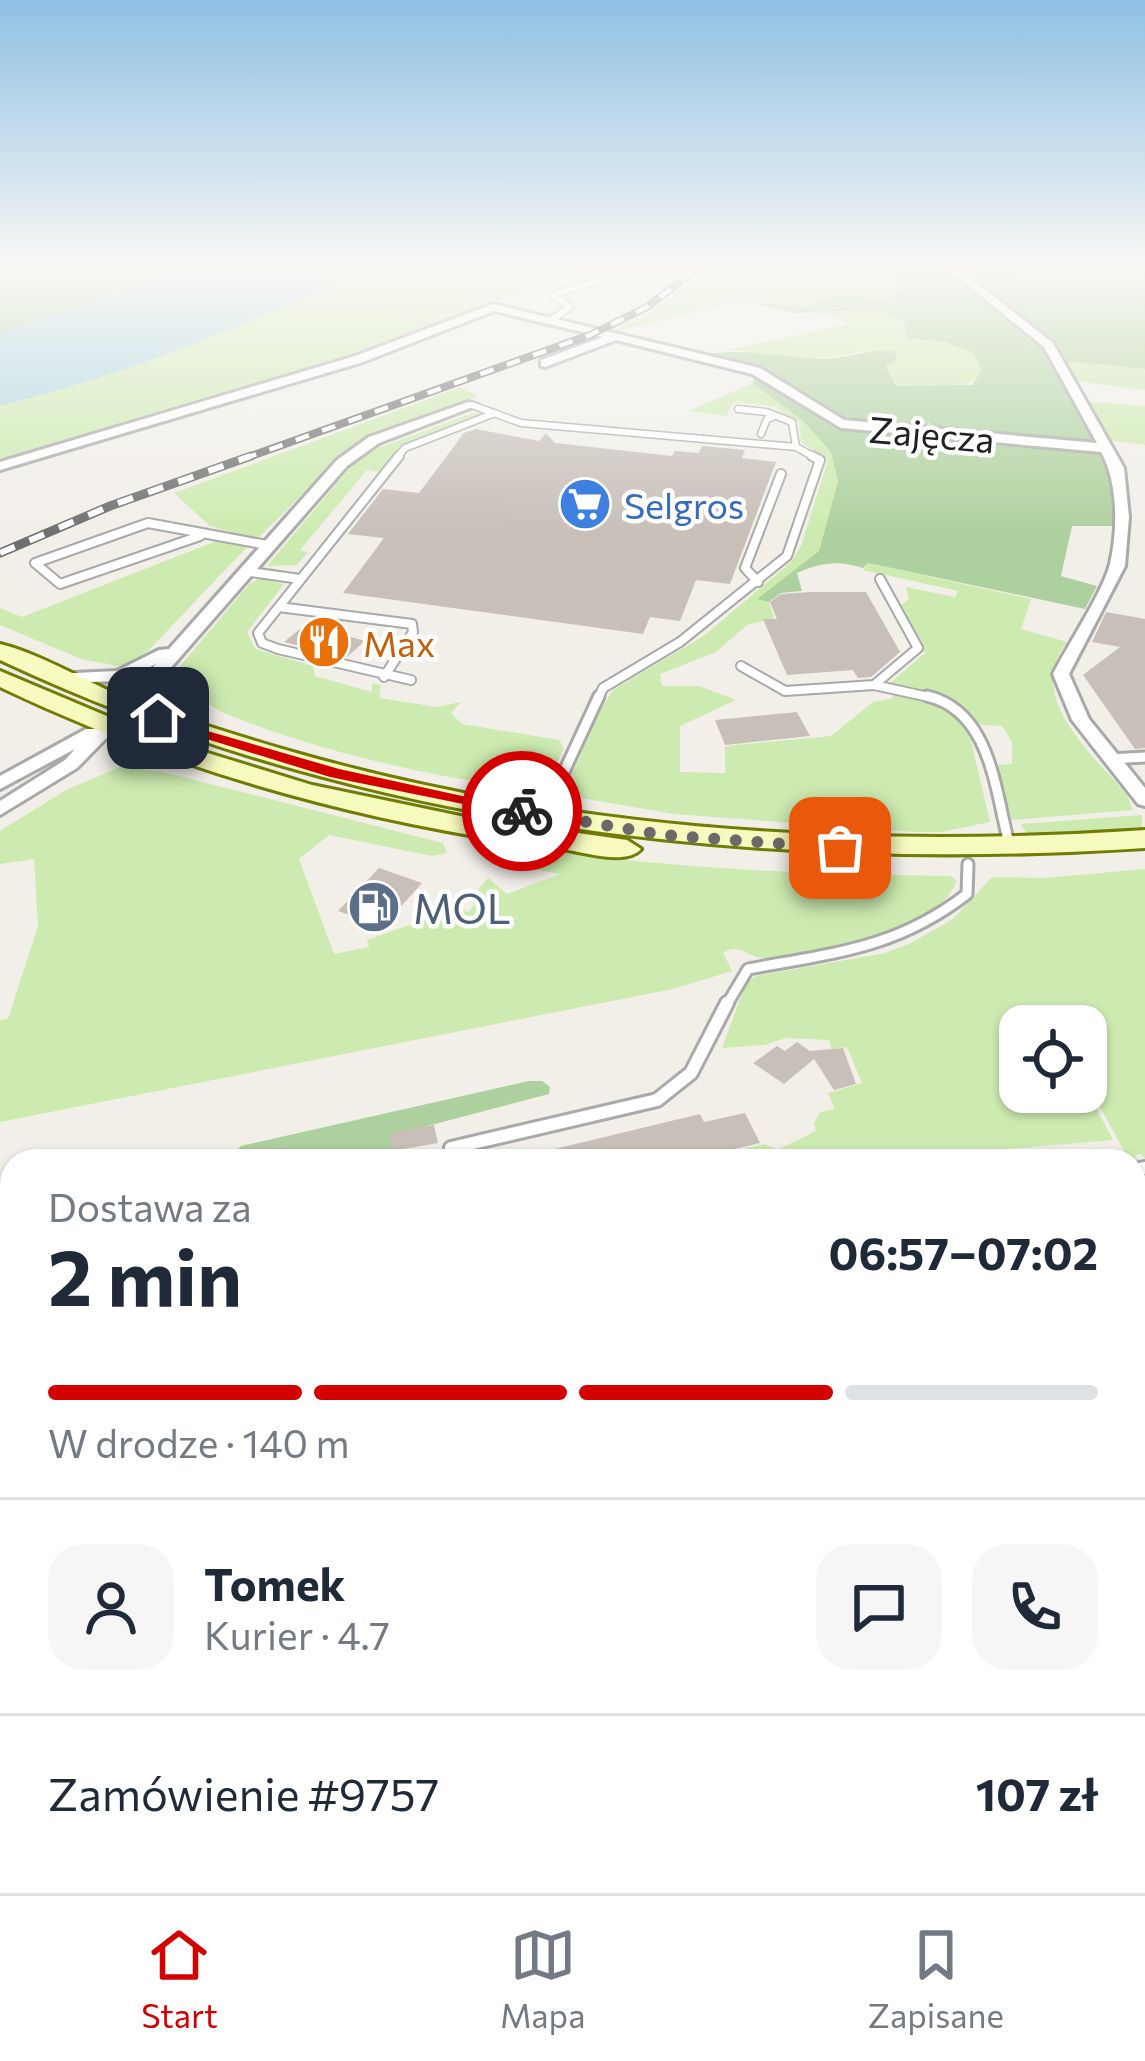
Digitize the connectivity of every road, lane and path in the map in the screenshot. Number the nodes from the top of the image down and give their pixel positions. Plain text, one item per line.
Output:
1 (363, 357) edge
2 (560, 357) edge
3 (703, 357) edge
4 (1056, 357) edge
5 (545, 363) dead end
6 (472, 405) joint
7 (738, 409) dead end
8 (495, 413) junction
9 (775, 416) junction
10 (761, 434) dead end
11 (796, 447) junction
12 (1106, 448) junction
13 (0, 466) edge
14 (781, 474) dead end
15 (200, 536) junction
16 (267, 545) junction
17 (244, 571) junction
18 (300, 579) junction
19 (880, 579) dead end
20 (758, 582) junction
21 (279, 607) junction
22 (186, 640) junction
23 (0, 651) edge
24 (741, 666) dead end
25 (386, 674) junction
26 (0, 678) edge
27 (59, 678) junction
28 (411, 680) dead end
29 (874, 685) junction
30 (127, 707) junction
31 (103, 727) junction
32 (1145, 757) edge
33 (1110, 760) junction
34 (0, 782) edge
35 (1145, 800) edge
36 (0, 809) edge
37 (544, 815) junction
38 (1145, 838) edge
39 (1010, 848) junction
40 (1145, 854) edge
41 (968, 864) junction
42 (451, 1148) dead end

1 - 13 street, Zajęcza
2 - 5 street
3 - 12 street, Zajęcza
4 - 12 street
6 - 8 lane
6 - 16 street
7 - 9 lane
8 - 11 lane
8 - 18 lane
9 - 10 lane
9 - 11 lane
11 - 20 lane
12 - 33 street
14 - 20 lane
15 - 15 lane
15 - 16 lane
16 - 17 street
17 - 18 lane
17 - 22 street
18 - 21 lane
19 - 29 lane
20 - 37 lane
21 - 25 lane
21 - 25 lane
22 - 27 street
22 - 30 street
23 - 27 main road
24 - 29 lane
25 - 28 lane
26 - 31 main road
27 - 30 main road
29 - 39 lane
30 - 31 street
30 - 37 main road
31 - 34 street
31 - 36 street
31 - 41 main road
32 - 33 lane
33 - 35 street
37 - 39 main road
38 - 39 main road
40 - 41 main road
41 - 42 lane

